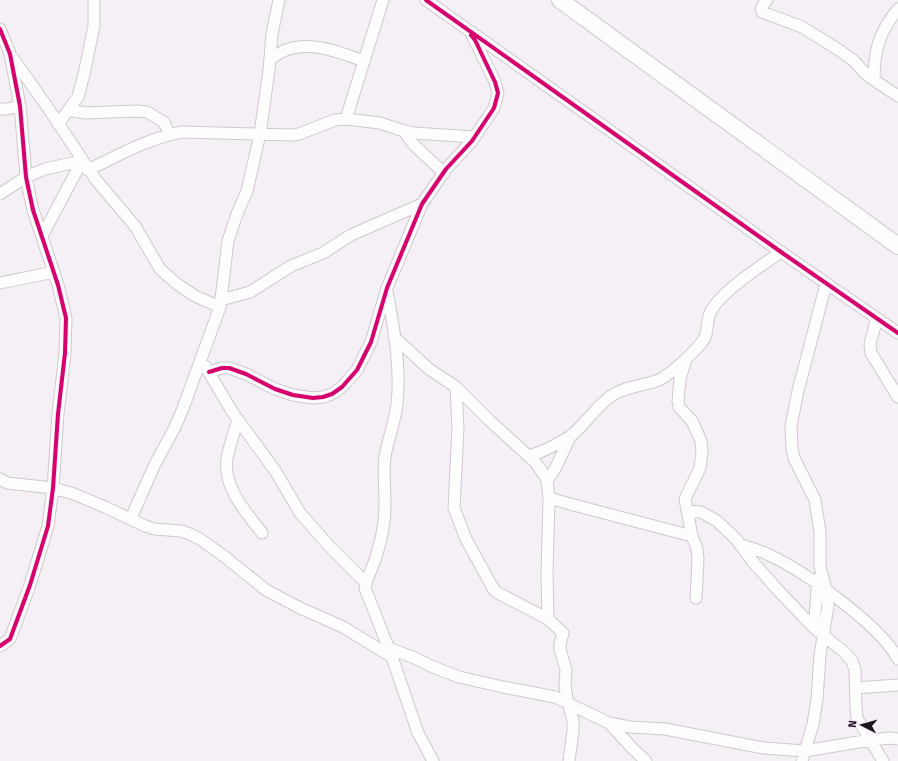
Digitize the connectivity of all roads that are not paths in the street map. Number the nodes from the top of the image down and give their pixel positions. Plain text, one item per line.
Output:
1 (94, 0) edge
2 (280, 0) edge
3 (383, 0) edge
4 (426, 0) edge
5 (560, 0) edge
6 (767, 0) edge
7 (898, 10) edge
8 (0, 29) edge
9 (468, 30) junction
10 (10, 54) junction
11 (270, 59) junction
12 (364, 61) junction
13 (871, 74) junction
14 (898, 96) edge
15 (20, 106) junction
16 (0, 109) edge
17 (69, 110) junction
18 (346, 118) junction
19 (58, 124) junction
20 (404, 132) junction
21 (169, 134) junction
22 (260, 134) junction
23 (474, 137) junction
24 (85, 166) junction
25 (444, 173) junction
26 (26, 177) junction
27 (0, 194) edge
28 (422, 204) junction
29 (42, 236) junction
30 (898, 246) edge
31 (781, 252) junction
32 (54, 272) junction
33 (0, 283) edge
34 (826, 284) junction
35 (387, 288) junction
36 (221, 304) junction
37 (876, 318) junction
38 (898, 333) edge
39 (394, 337) junction
40 (686, 358) junction
41 (200, 359) junction
42 (208, 372) junction
43 (456, 387) junction
44 (898, 397) edge
45 (238, 420) junction
46 (571, 435) junction
47 (528, 456) junction
48 (0, 480) edge
49 (547, 481) junction
50 (53, 488) junction
51 (549, 498) junction
52 (687, 511) junction
53 (131, 518) junction
54 (262, 533) dead end
55 (692, 536) junction
56 (741, 545) junction
57 (366, 583) junction
58 (822, 587) junction
59 (696, 598) dead end
60 (548, 619) junction
61 (818, 631) junction
62 (0, 646) edge
63 (390, 652) junction
64 (898, 659) edge
65 (898, 685) edge
66 (856, 688) junction
67 (568, 703) junction
68 (609, 723) junction
69 (898, 739) edge
70 (870, 740) junction
71 (804, 756) edge
72 (433, 761) edge
73 (569, 761) edge
74 (646, 761) edge
75 (883, 761) edge

1 - 17 street
2 - 11 street
3 - 12 street
4 - 9 street
5 - 30 highway
6 - 13 street
7 - 13 street
8 - 10 street
9 - 23 street
9 - 31 street
10 - 15 street
10 - 19 street
11 - 12 street
11 - 22 street
12 - 18 street
13 - 14 street
15 - 16 street
15 - 26 street
17 - 19 street
17 - 21 street
18 - 20 street
18 - 22 street
19 - 24 street
20 - 23 street
20 - 25 street
21 - 22 street
21 - 24 street
22 - 36 street
23 - 25 street
24 - 26 street
24 - 29 street
24 - 36 street
25 - 28 street
26 - 27 street
26 - 29 street
28 - 35 street
28 - 36 street
29 - 32 street
31 - 34 street
31 - 40 street
32 - 33 street
32 - 50 street
34 - 37 street
34 - 58 street
35 - 39 street
35 - 42 street
36 - 41 street
37 - 38 street
37 - 44 street
39 - 43 street
39 - 57 street
40 - 46 street
40 - 52 street
41 - 42 street
41 - 53 street
42 - 45 street
43 - 47 street
43 - 60 street
45 - 54 street
45 - 57 street
46 - 47 street
46 - 49 street
47 - 49 street
48 - 50 street
49 - 51 street
50 - 53 street
50 - 62 street
51 - 55 street
51 - 60 street
52 - 55 street
52 - 56 street
53 - 63 street
55 - 59 street
56 - 58 street
56 - 61 street
57 - 63 street
58 - 61 street
58 - 64 street
60 - 67 street
61 - 66 street
61 - 71 street
63 - 67 street
63 - 72 street
65 - 66 street
66 - 70 street
67 - 68 street
67 - 73 street
68 - 71 street
68 - 74 street
69 - 70 street
70 - 71 street
70 - 75 street

